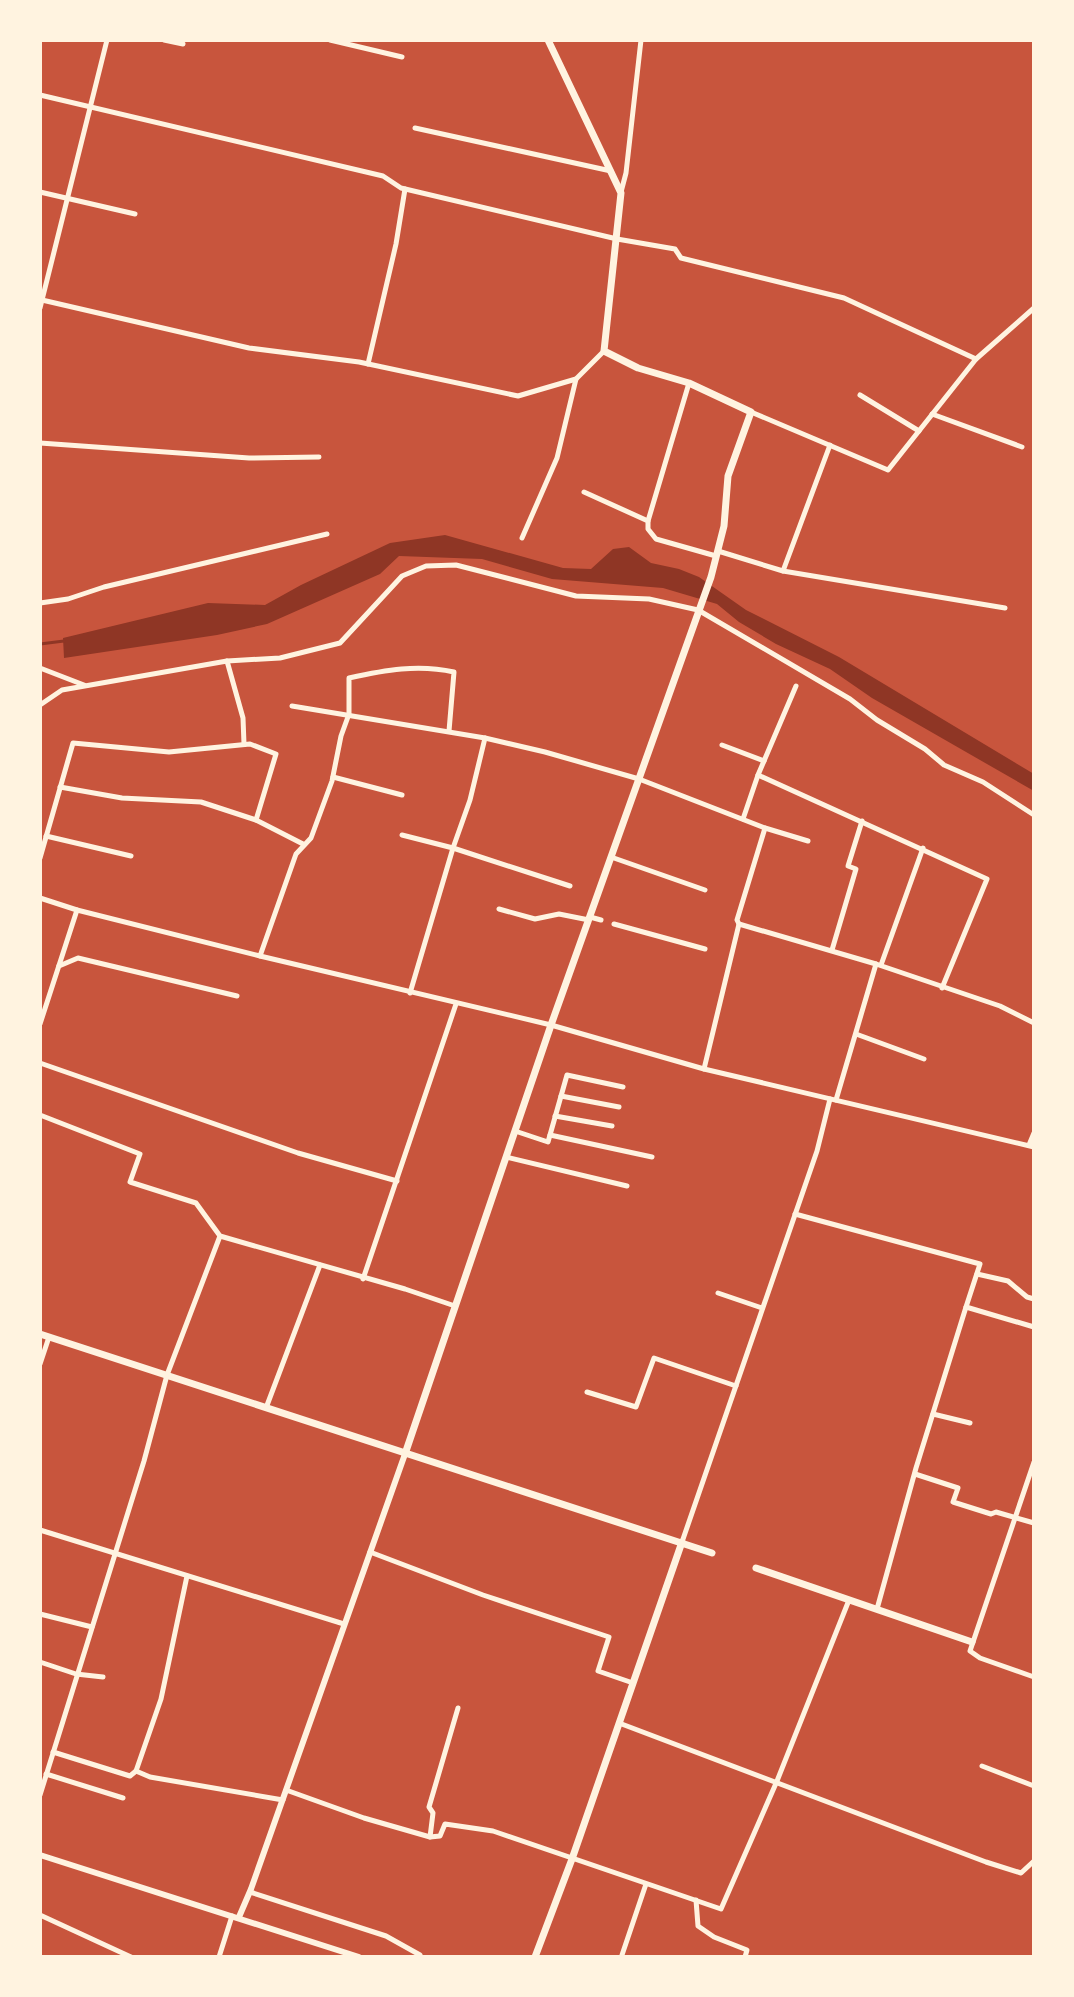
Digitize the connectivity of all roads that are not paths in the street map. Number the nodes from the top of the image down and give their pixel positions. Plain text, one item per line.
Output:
1 (107, 40) edge
2 (164, 40) edge
3 (330, 40) edge
4 (548, 40) edge
5 (641, 40) edge
6 (183, 44) dead end
7 (402, 57) dead end
8 (40, 95) edge
9 (90, 108) junction
10 (415, 128) dead end
11 (611, 171) junction
12 (405, 189) junction
13 (40, 192) edge
14 (621, 193) junction
15 (68, 198) junction
16 (135, 214) dead end
17 (617, 239) junction
18 (42, 291) edge
19 (42, 300) junction
20 (40, 308) edge
21 (1034, 308) edge
22 (604, 351) junction
23 (976, 359) junction
24 (368, 364) junction
25 (576, 379) junction
26 (689, 383) junction
27 (860, 395) dead end
28 (751, 412) junction
29 (932, 414) junction
30 (919, 431) junction
31 (40, 443) edge
32 (830, 445) junction
33 (1022, 447) dead end
34 (319, 457) dead end
35 (584, 492) dead end
36 (648, 521) junction
37 (327, 534) dead end
38 (522, 538) dead end
39 (717, 553) junction
40 (783, 571) junction
41 (40, 603) edge
42 (699, 608) junction
43 (1005, 608) dead end
44 (227, 661) junction
45 (40, 668) edge
46 (85, 686) junction
47 (796, 686) dead end
48 (40, 705) edge
49 (292, 706) dead end
50 (349, 714) junction
51 (449, 731) junction
52 (485, 738) junction
53 (244, 744) junction
54 (722, 745) dead end
55 (764, 761) junction
56 (758, 775) junction
57 (333, 777) junction
58 (639, 779) junction
59 (60, 787) junction
60 (402, 795) dead end
61 (1034, 815) edge
62 (743, 819) junction
63 (256, 820) junction
64 (862, 821) junction
65 (765, 828) junction
66 (402, 835) dead end
67 (46, 836) junction
68 (808, 841) dead end
69 (303, 844) junction
70 (453, 848) junction
71 (923, 848) junction
72 (131, 856) dead end
73 (611, 857) junction
74 (40, 858) edge
75 (570, 886) dead end
76 (705, 890) dead end
77 (40, 898) edge
78 (499, 909) dead end
79 (77, 910) junction
80 (589, 918) junction
81 (601, 920) dead end
82 (614, 924) dead end
83 (739, 924) junction
84 (705, 949) dead end
85 (832, 950) junction
86 (260, 956) junction
87 (879, 965) junction
88 (59, 966) junction
89 (942, 988) junction
90 (410, 993) junction
91 (237, 996) dead end
92 (456, 1004) junction
93 (1034, 1023) edge
94 (40, 1024) edge
95 (551, 1025) junction
96 (856, 1034) junction
97 (924, 1059) dead end
98 (40, 1063) edge
99 (704, 1069) junction
100 (623, 1087) dead end
101 (561, 1096) junction
102 (833, 1100) junction
103 (619, 1107) dead end
104 (40, 1115) edge
105 (555, 1116) junction
106 (612, 1126) dead end
107 (515, 1131) junction
108 (1034, 1133) edge
109 (550, 1135) junction
110 (1032, 1146) edge
111 (506, 1157) junction
112 (652, 1157) dead end
113 (397, 1181) junction
114 (627, 1186) dead end
115 (795, 1214) junction
116 (220, 1236) junction
117 (320, 1265) junction
118 (977, 1274) junction
119 (363, 1279) junction
120 (718, 1293) dead end
121 (1034, 1299) edge
122 (455, 1306) junction
123 (966, 1307) junction
124 (762, 1308) junction
125 (1034, 1327) edge
126 (44, 1335) edge
127 (40, 1364) edge
128 (167, 1375) junction
129 (736, 1386) junction
130 (587, 1392) dead end
131 (266, 1408) junction
132 (933, 1414) junction
133 (970, 1423) dead end
134 (405, 1454) junction
135 (1034, 1462) edge
136 (915, 1474) junction
137 (1015, 1517) junction
138 (1034, 1523) edge
139 (40, 1530) edge
140 (682, 1542) junction
141 (370, 1552) junction
142 (712, 1553) dead end
143 (115, 1555) junction
144 (756, 1568) dead end
145 (187, 1576) junction
146 (849, 1600) junction
147 (877, 1609) junction
148 (40, 1614) edge
149 (344, 1624) junction
150 (92, 1627) junction
151 (972, 1642) junction
152 (40, 1662) edge
153 (76, 1674) junction
154 (103, 1677) dead end
155 (1034, 1677) edge
156 (633, 1683) junction
157 (458, 1708) dead end
158 (619, 1723) junction
159 (53, 1752) junction
160 (50, 1761) junction
161 (40, 1764) edge
162 (982, 1766) dead end
163 (136, 1771) junction
164 (46, 1774) junction
165 (777, 1781) junction
166 (1034, 1786) edge
167 (286, 1790) junction
168 (40, 1795) edge
169 (123, 1798) dead end
170 (283, 1800) junction
171 (430, 1837) junction
172 (40, 1855) edge
173 (572, 1859) junction
174 (1034, 1861) edge
175 (646, 1884) junction
176 (250, 1892) junction
177 (696, 1900) junction
178 (40, 1915) edge
179 (236, 1916) junction
180 (420, 1955) dead end
181 (622, 1955) edge
182 (131, 1957) edge
183 (219, 1957) edge
184 (359, 1957) edge
185 (535, 1957) edge
186 (745, 1957) edge

1 - 9 street
2 - 6 street
3 - 7 street
4 - 11 main road
5 - 14 street
8 - 9 street
9 - 12 street
9 - 15 street
10 - 11 street
11 - 14 main road
12 - 17 street
12 - 24 street
13 - 15 street
14 - 17 main road
15 - 16 street
15 - 18 street
17 - 22 main road
17 - 23 street
18 - 19 street
19 - 20 street
19 - 24 street
21 - 23 street
22 - 25 street
22 - 26 main road
23 - 29 street
24 - 25 street
25 - 38 street
26 - 28 main road
26 - 36 street
27 - 30 street
28 - 32 street
28 - 39 main road
29 - 30 street
29 - 33 street
30 - 32 street
31 - 34 street
32 - 40 street
35 - 36 street
36 - 39 street
37 - 41 street
39 - 40 street
39 - 42 main road
40 - 43 street
42 - 44 street
42 - 58 main road
42 - 61 street
44 - 46 street
44 - 53 street
45 - 46 street
46 - 48 street
47 - 55 street
49 - 50 street
50 - 51 street
50 - 51 street
50 - 57 street
51 - 52 street
52 - 58 street
52 - 70 street
53 - 59 street
53 - 63 street
54 - 55 street
55 - 56 street
56 - 62 street
56 - 64 street
57 - 60 street
57 - 69 street
58 - 62 street
58 - 73 main road
59 - 63 street
59 - 67 street
62 - 65 street
63 - 69 street
64 - 71 street
64 - 85 street
65 - 68 street
65 - 83 street
66 - 70 street
67 - 72 street
67 - 74 street
69 - 86 street
70 - 75 street
70 - 90 street
71 - 87 street
71 - 89 street
73 - 76 street
73 - 80 main road
77 - 79 street
78 - 80 street
79 - 86 street
79 - 88 street
80 - 81 street
80 - 95 main road
82 - 84 street
83 - 85 street
83 - 99 street
85 - 87 street
86 - 90 street
87 - 89 street
87 - 96 street
88 - 91 street
88 - 94 street
89 - 93 street
90 - 92 street
92 - 95 street
92 - 113 street
95 - 99 street
95 - 107 main road
96 - 97 street
96 - 102 street
98 - 113 street
99 - 102 street
100 - 101 street
101 - 103 street
101 - 105 street
102 - 110 street
102 - 115 street
104 - 116 street
105 - 106 street
105 - 109 street
107 - 109 street
107 - 111 main road
108 - 110 street
109 - 112 street
111 - 114 street
111 - 122 main road
113 - 119 street
115 - 118 street
115 - 124 street
116 - 117 street
116 - 128 street
117 - 119 street
117 - 131 street
118 - 121 street
118 - 123 street
119 - 122 street
120 - 124 street
122 - 134 main road
123 - 125 street
123 - 132 street
124 - 129 street
126 - 127 street
126 - 128 main road
128 - 131 main road
128 - 143 street
129 - 130 street
129 - 140 street
131 - 134 main road
132 - 133 street
132 - 136 street
134 - 140 main road
134 - 141 street
135 - 137 street
136 - 137 street
136 - 147 street
137 - 138 street
137 - 151 street
139 - 143 street
140 - 142 main road
140 - 156 main road
141 - 149 street
141 - 156 street
143 - 145 street
143 - 150 street
144 - 146 main road
145 - 149 street
145 - 163 street
146 - 147 main road
146 - 165 street
147 - 151 main road
148 - 150 street
149 - 167 street
150 - 153 street
151 - 155 street
152 - 153 street
153 - 154 street
153 - 159 street
156 - 158 main road
157 - 171 street
158 - 165 street
158 - 173 main road
159 - 160 street
159 - 163 street
160 - 161 street
160 - 164 street
162 - 166 street
163 - 170 street
164 - 168 street
164 - 169 street
165 - 174 street
165 - 177 street
167 - 170 street
167 - 171 street
170 - 176 street
171 - 173 street
172 - 179 street
173 - 175 street
173 - 185 main road
175 - 177 street
175 - 181 street
176 - 179 street
176 - 180 street
177 - 186 street
178 - 182 street
179 - 183 street
179 - 184 street

